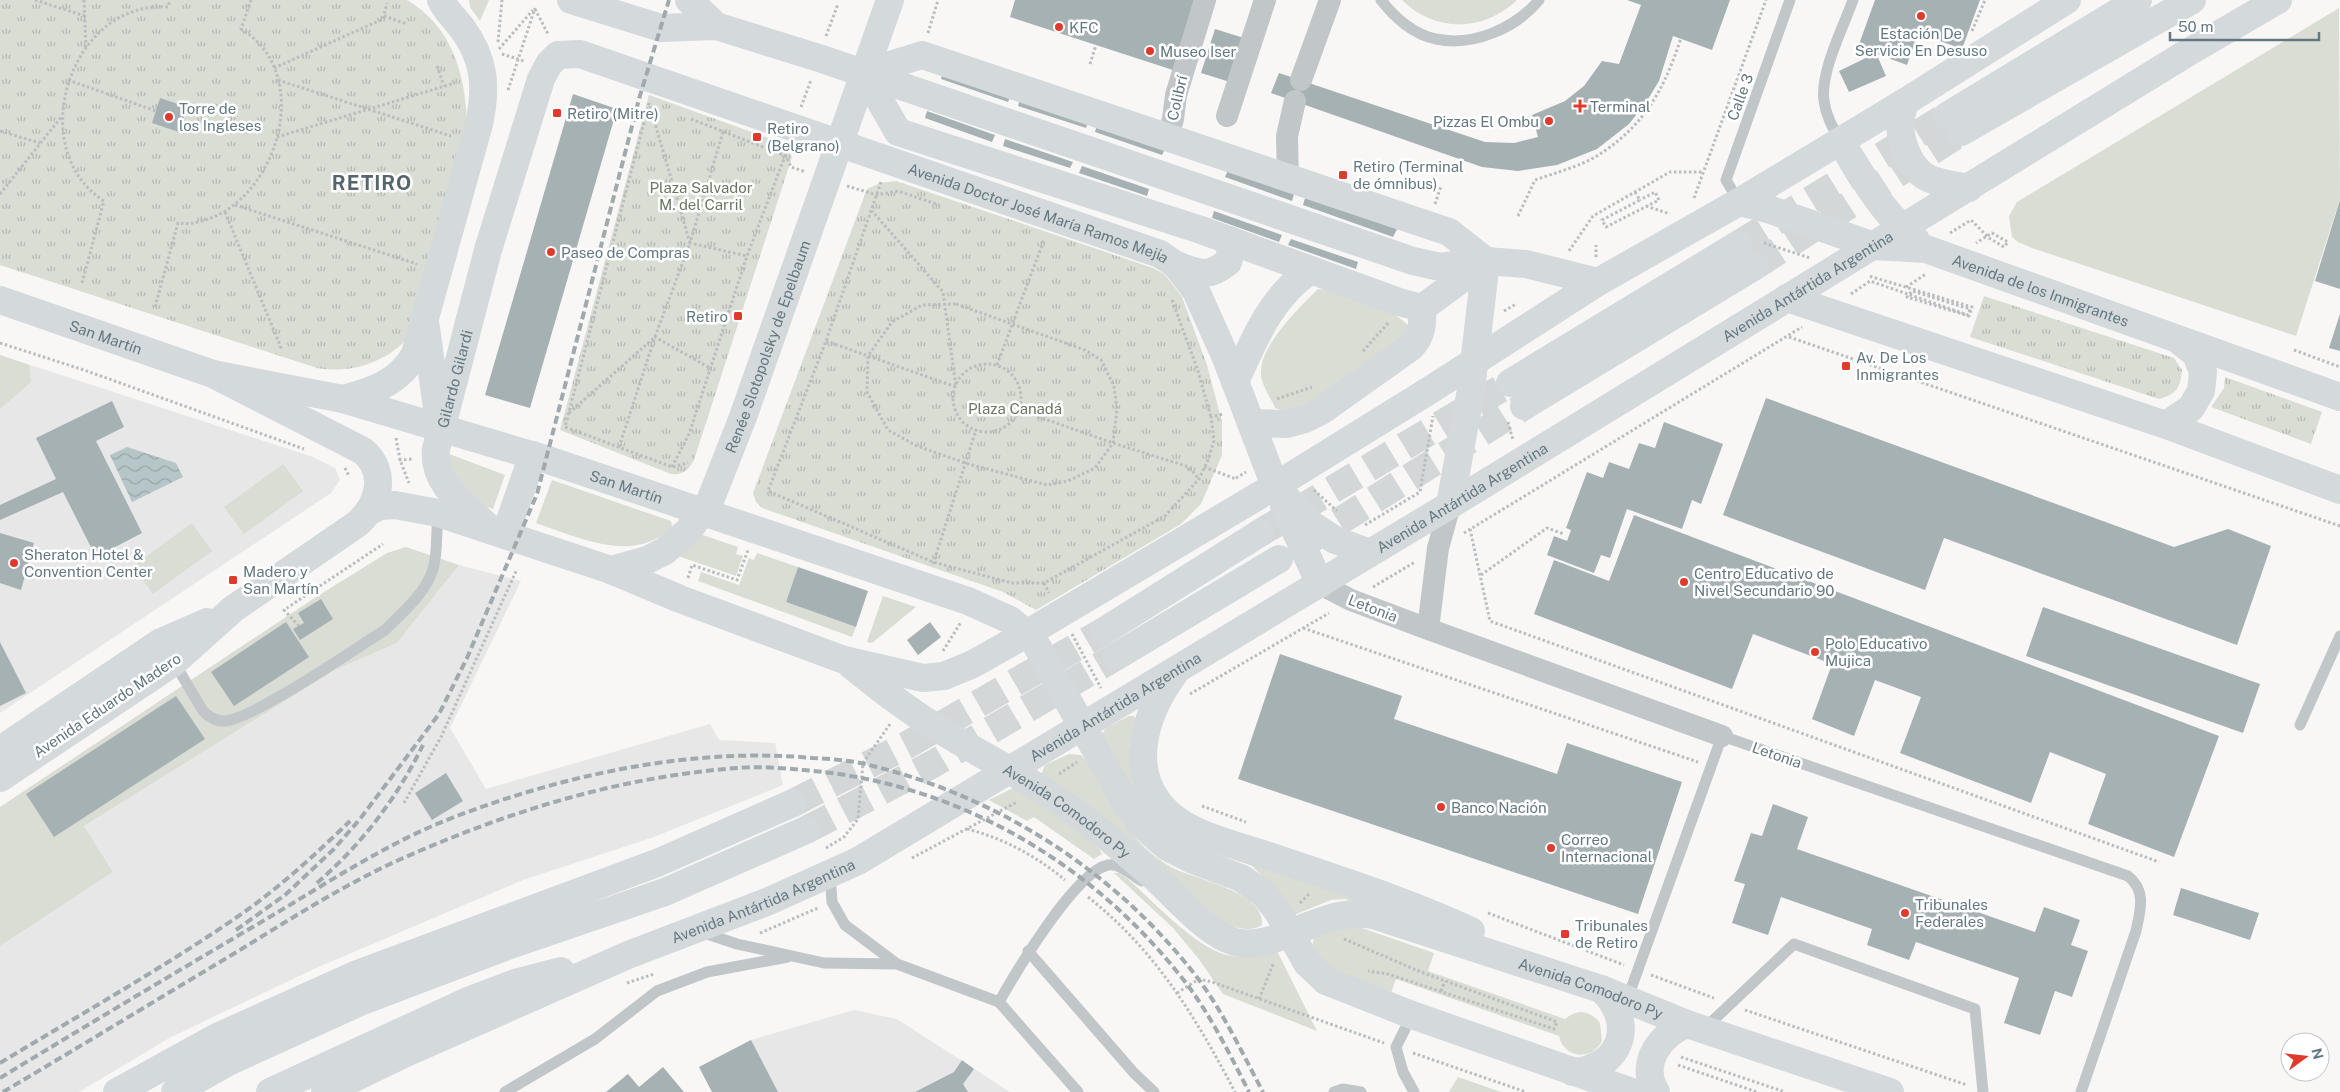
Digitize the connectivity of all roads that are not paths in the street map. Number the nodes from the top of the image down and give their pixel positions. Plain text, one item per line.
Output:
1 (571, 0) edge
2 (689, 0) edge
3 (890, 0) edge
4 (1205, 0) edge
5 (1265, 0) edge
6 (1330, 0) edge
7 (1381, 0) edge
8 (1539, 0) edge
9 (1790, 0) edge
10 (1853, 0) edge
11 (2067, 0) edge
12 (2138, 0) edge
13 (2192, 0) edge
14 (2278, 0) edge
15 (440, 2) edge
16 (716, 26) junction
17 (552, 46) joint
18 (864, 73) junction
19 (1905, 102) junction
20 (1227, 116) dead end
21 (1167, 138) junction
22 (1840, 141) junction
23 (838, 143) junction
24 (1288, 179) junction
25 (1969, 188) junction
26 (1738, 202) junction
27 (1902, 228) junction
28 (1230, 240) junction
29 (1739, 244) tunnel mouth
30 (1874, 246) junction
31 (1926, 249) junction
32 (1486, 261) junction
33 (1176, 265) junction
34 (1755, 266) tunnel mouth
35 (1311, 270) junction
36 (1597, 270) junction
37 (1788, 298) junction
38 (0, 300) edge
39 (1422, 308) junction
40 (425, 322) junction
41 (2181, 342) junction
42 (1475, 362) junction
43 (213, 374) junction
44 (1235, 382) junction
45 (1510, 383) tunnel mouth
46 (2340, 397) edge
47 (343, 398) junction
48 (1524, 406) tunnel mouth
49 (1248, 416) junction
50 (440, 426) junction
51 (2166, 426) junction
52 (533, 455) junction
53 (1276, 486) junction
54 (2340, 490) edge
55 (1450, 505) junction
56 (370, 511) junction
57 (704, 511) junction
58 (438, 513) junction
59 (498, 533) junction
60 (1260, 533) tunnel mouth
61 (1370, 553) junction
62 (1279, 559) tunnel mouth
63 (611, 570) junction
64 (1320, 584) junction
65 (233, 609) junction
66 (1428, 629) junction
67 (1104, 631) tunnel mouth
68 (1028, 633) junction
69 (2340, 636) edge
70 (1117, 656) tunnel mouth
71 (844, 660) junction
72 (174, 662) junction
73 (1177, 670) junction
74 (1083, 725) junction
75 (2300, 725) dead end
76 (1722, 736) junction
77 (0, 750) edge
78 (1008, 770) junction
79 (0, 778) edge
80 (793, 803) tunnel mouth
81 (806, 830) tunnel mouth
82 (830, 875) junction
83 (1189, 909) junction
84 (697, 930) junction
85 (1290, 932) junction
86 (1028, 951) junction
87 (628, 954) junction
88 (792, 956) junction
89 (897, 964) junction
90 (1557, 974) junction
91 (1601, 989) junction
92 (1627, 1000) junction
93 (999, 1002) junction
94 (1412, 1015) junction
95 (1696, 1026) junction
96 (1573, 1072) junction
97 (332, 1091) edge
98 (1983, 1091) edge
99 (118, 1092) edge
100 (175, 1092) edge
101 (270, 1092) edge
102 (505, 1092) edge
103 (1078, 1092) edge
104 (1154, 1092) edge
105 (1334, 1092) edge
106 (1361, 1092) edge
107 (1414, 1092) edge
108 (1632, 1092) edge
109 (1656, 1092) edge
110 (1890, 1092) edge
111 (2081, 1092) edge

1 - 16 main road
2 - 16 main road
3 - 18 main road, Renée Slotopolsky de Epelbaum
4 - 21 street, Colibrí
5 - 20 street
6 - 24 street
7 - 8 lane
9 - 26 lane, Calle 3
10 - 22 lane
11 - 19 main road
12 - 13 main road
14 - 25 main road, Avenida Antártida Argentina
15 - 40 main road, Gilardo Gilardi
16 - 18 main road
17 - 23 main road, Avenida Doctor José María Ramos Mejía
17 - 50 main road, Gilardo Gilardi
18 - 21 main road
18 - 23 main road, Renée Slotopolsky de Epelbaum
18 - 28 main road, Avenida Doctor José María Ramos Mejía
18 - 32 main road
19 - 22 main road
19 - 25 main road
21 - 24 main road
22 - 26 main road
22 - 27 main road
23 - 33 main road, Avenida Doctor José María Ramos Mejía
23 - 57 main road, Renée Slotopolsky de Epelbaum
24 - 32 main road
25 - 27 main road, Avenida Antártida Argentina
26 - 30 main road, Avenida de los Inmigrantes
26 - 36 main road
27 - 30 main road, Avenida Antártida Argentina
27 - 31 main road
28 - 33 main road
28 - 35 main road, Avenida Doctor José María Ramos Mejía
29 - 45 main road
30 - 31 main road, Avenida de los Inmigrantes
30 - 37 main road, Avenida Antártida Argentina
31 - 41 main road, Avenida de los Inmigrantes
32 - 36 main road
32 - 39 main road
32 - 42 main road
33 - 44 main road, Avenida Doctor José María Ramos Mejía
34 - 48 main road
35 - 39 main road, Avenida Doctor José María Ramos Mejía
35 - 44 main road
36 - 42 main road
37 - 51 main road
37 - 55 main road, Avenida Antártida Argentina
38 - 43 main road, San Martín
39 - 49 main road
40 - 47 main road
40 - 50 main road, Gilardo Gilardi
41 - 46 main road, Avenida de los Inmigrantes
41 - 51 main road
42 - 53 main road
42 - 55 main road
43 - 47 main road, San Martín
43 - 56 main road, San Martín
44 - 49 main road, Avenida Doctor José María Ramos Mejía
47 - 50 main road, San Martín
49 - 53 main road, Avenida Doctor José María Ramos Mejía
50 - 52 main road, San Martín
50 - 59 main road
51 - 54 main road
52 - 57 main road, San Martín
52 - 59 main road
53 - 61 main road, Avenida Doctor José María Ramos Mejía
53 - 64 main road
53 - 68 main road
55 - 61 main road, Avenida Antártida Argentina
55 - 66 street
56 - 58 main road
56 - 65 main road, Avenida Eduardo Madero
57 - 63 main road, Renée Slotopolsky de Epelbaum
57 - 68 main road, San Martín
58 - 59 main road
58 - 72 lane
59 - 63 main road
60 - 67 main road
61 - 64 main road, Avenida Antártida Argentina
62 - 70 main road
63 - 71 main road
64 - 66 street, Letonia
64 - 73 main road, Avenida Antártida Argentina
65 - 72 main road, Avenida Eduardo Madero
65 - 77 main road, Avenida Eduardo Madero
66 - 76 street, Letonia
68 - 71 main road
68 - 74 main road, Avenida Comodoro Py
69 - 75 lane
71 - 78 main road, Avenida Comodoro Py
72 - 79 main road, Avenida Eduardo Madero
73 - 74 main road, Avenida Antártida Argentina
73 - 90 main road
74 - 78 main road, Avenida Antártida Argentina
74 - 85 main road, Avenida Comodoro Py
76 - 92 lane
76 - 111 lane, Letonia
78 - 82 main road, Avenida Antártida Argentina
78 - 83 main road, Avenida Comodoro Py
80 - 99 main road
81 - 100 main road
82 - 84 main road, Avenida Antártida Argentina
82 - 89 lane
83 - 85 main road, Avenida Comodoro Py
83 - 86 lane
84 - 87 main road, Avenida Antártida Argentina
84 - 88 lane
85 - 90 main road, Avenida Comodoro Py
85 - 94 main road, Avenida Comodoro Py
86 - 93 lane
86 - 104 lane
87 - 97 main road, Avenida Antártida Argentina
87 - 101 main road, Avenida Antártida Argentina
88 - 89 lane
88 - 102 lane
89 - 93 lane
90 - 91 main road, Avenida Comodoro Py
91 - 92 main road, Avenida Comodoro Py
91 - 96 main road
92 - 95 main road, Avenida Comodoro Py
93 - 103 lane
94 - 96 main road, Avenida Comodoro Py
94 - 107 lane
95 - 98 lane
95 - 109 main road
95 - 110 main road, Avenida Comodoro Py
96 - 108 main road, Avenida Comodoro Py
105 - 106 lane

